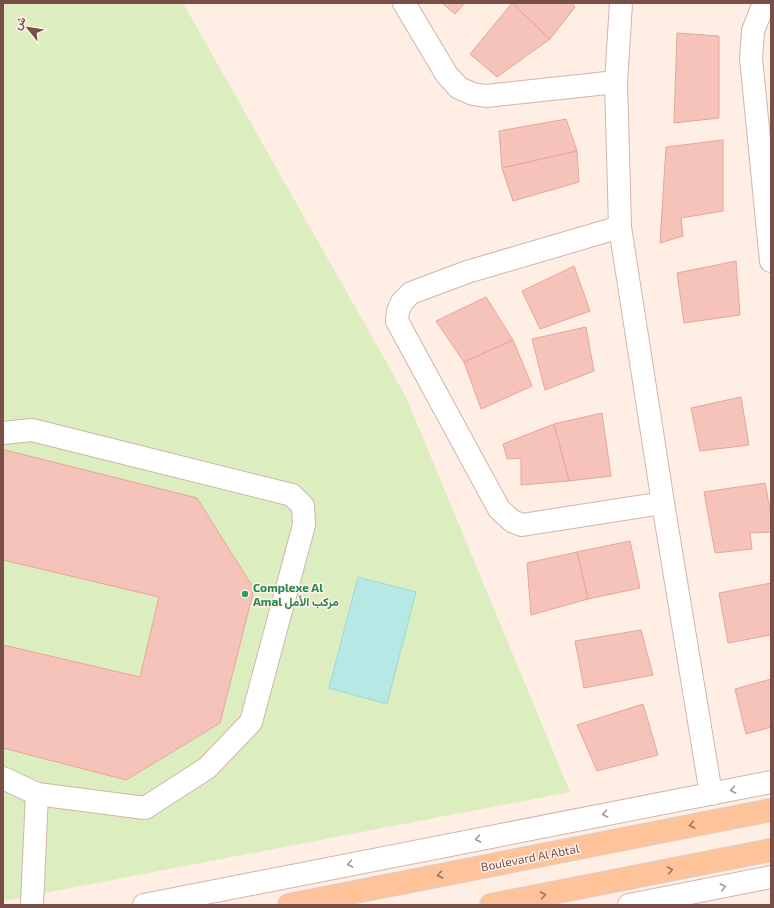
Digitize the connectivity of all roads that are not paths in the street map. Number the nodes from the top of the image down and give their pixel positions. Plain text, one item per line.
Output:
1 (404, 3) edge
2 (621, 3) edge
3 (764, 3) edge
4 (616, 82) junction
5 (620, 228) junction
6 (771, 261) edge
7 (3, 432) edge
8 (663, 503) junction
9 (3, 778) edge
10 (771, 782) edge
11 (37, 794) junction
12 (710, 794) junction
13 (771, 810) edge
14 (771, 850) edge
15 (771, 877) edge
16 (32, 905) edge
17 (144, 905) edge
18 (289, 905) edge
19 (491, 905) edge
20 (630, 905) edge

1 - 4 street
2 - 4 street
3 - 6 street
4 - 5 street
5 - 8 street
5 - 8 street
7 - 11 street
8 - 12 street
9 - 11 street
10 -> 12 street
11 - 16 street
12 -> 17 street
13 -> 18 main road, Boulevard Al Abtal
19 -> 14 main road
20 -> 15 street

